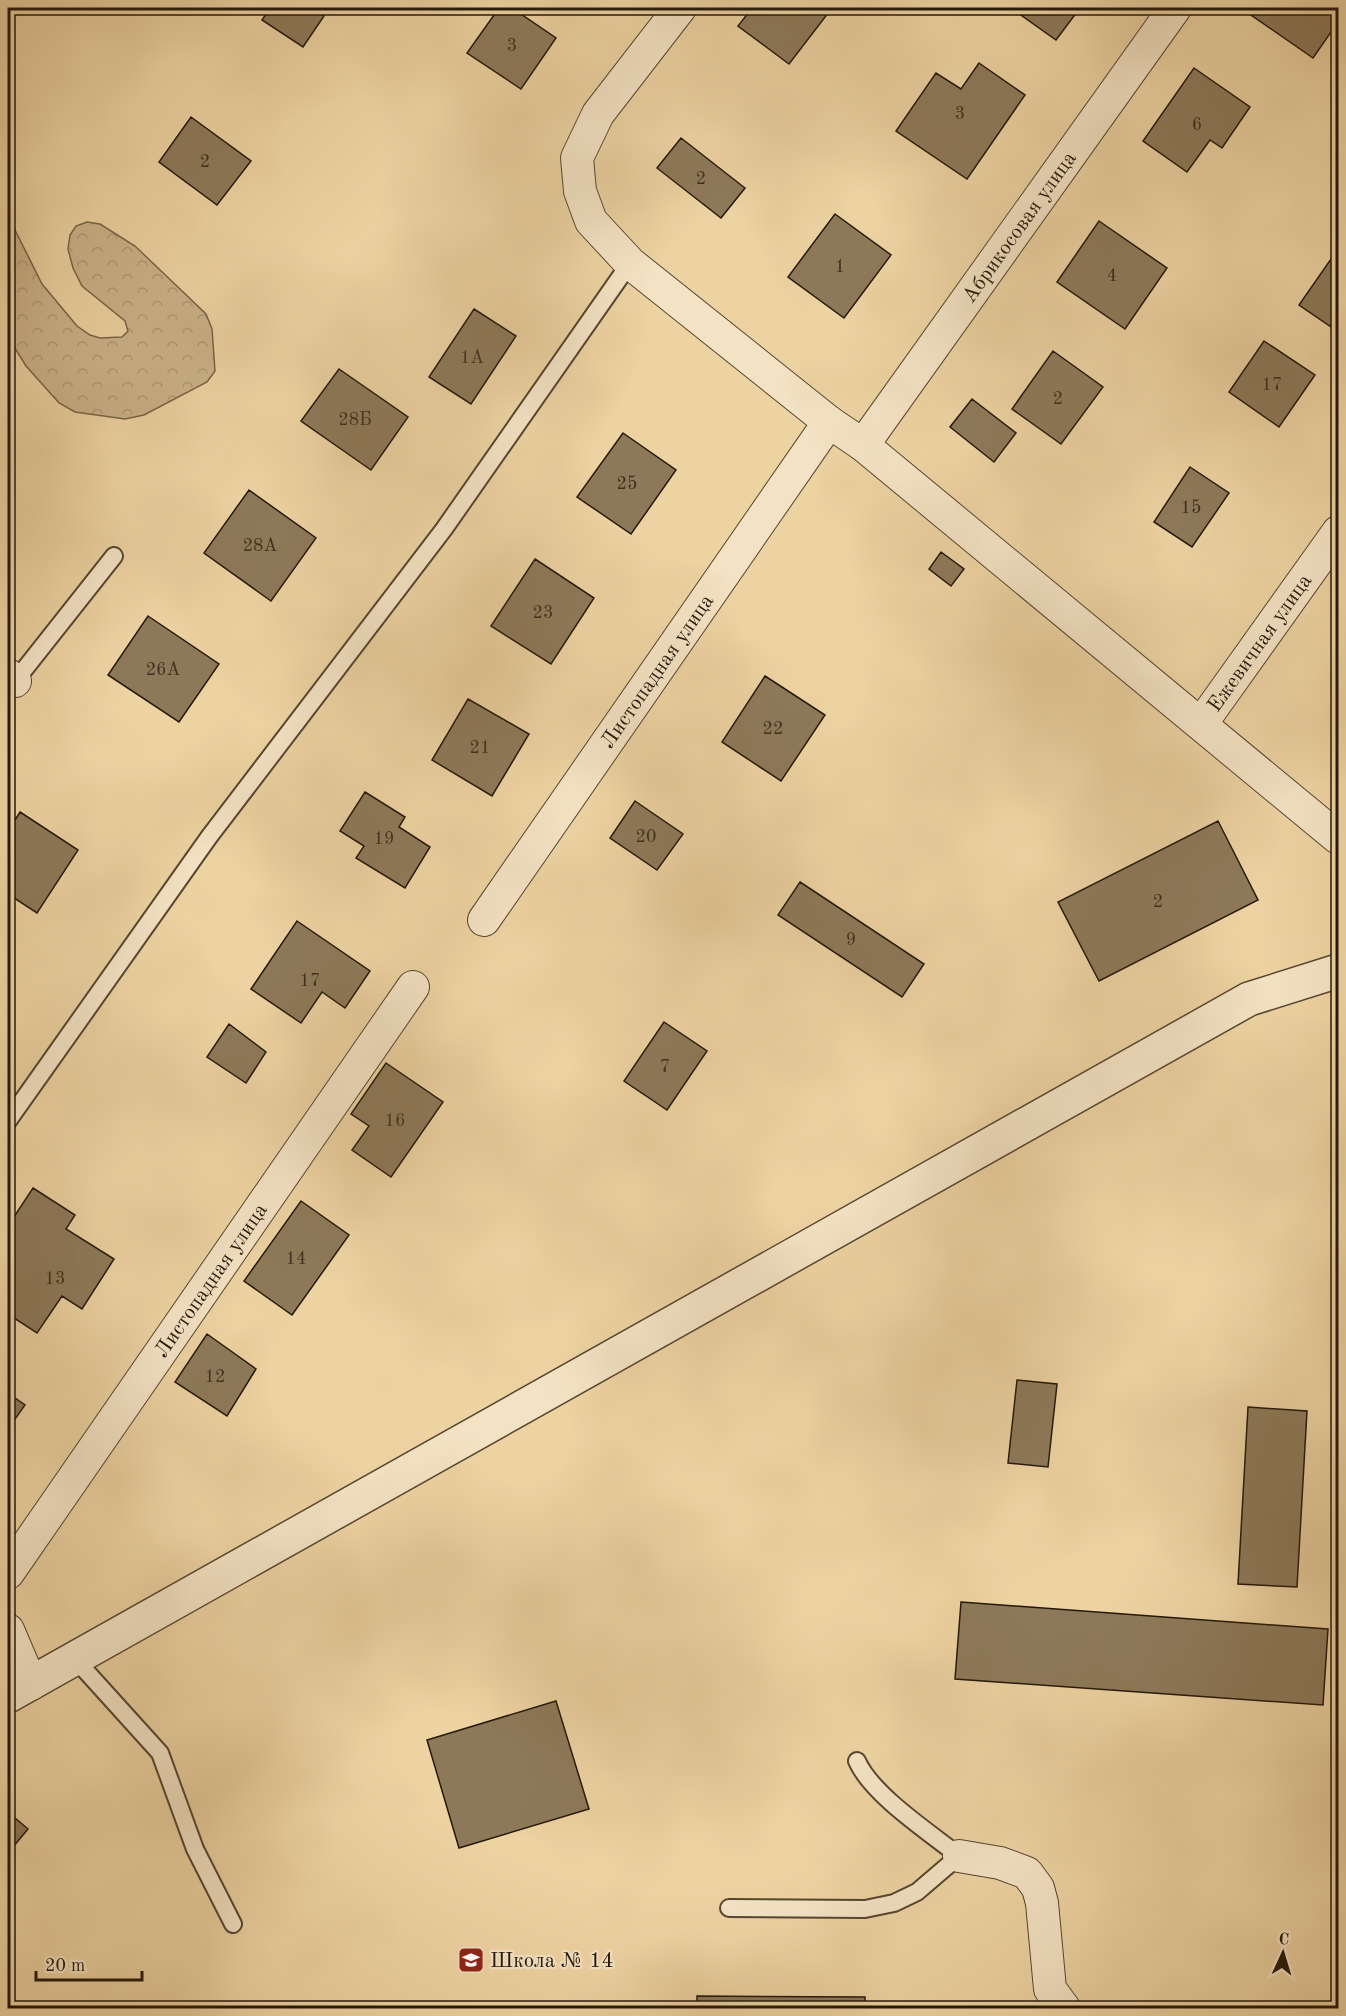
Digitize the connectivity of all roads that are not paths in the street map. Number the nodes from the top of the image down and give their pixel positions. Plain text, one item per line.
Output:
1 (680, 8) edge
2 (1175, 8) edge
3 (630, 263) junction
4 (829, 422) junction
5 (863, 445) junction
6 (1338, 532) edge
7 (114, 556) dead end
8 (10, 682) edge
9 (1201, 724) junction
10 (1338, 838) edge
11 (484, 920) dead end
12 (1338, 972) edge
13 (413, 987) dead end
14 (8, 1121) edge
15 (8, 1573) edge
16 (8, 1630) edge
17 (75, 1659) junction
18 (19, 1690) edge
19 (856, 1761) dead end
20 (959, 1856) junction
21 (729, 1908) dead end
22 (233, 1924) dead end
23 (1064, 2008) edge

1 - 3 street
2 - 5 street, Абрикосовая улица
3 - 4 street
3 - 14 lane
4 - 5 street
4 - 11 street, Листопадная улица
5 - 9 street
6 - 9 street, Ежевичная улица
7 - 8 lane
9 - 10 street
12 - 17 street
13 - 15 street, Листопадная улица
16 - 18 street
17 - 18 street
17 - 22 lane
19 - 20 lane
20 - 21 lane
20 - 23 street

